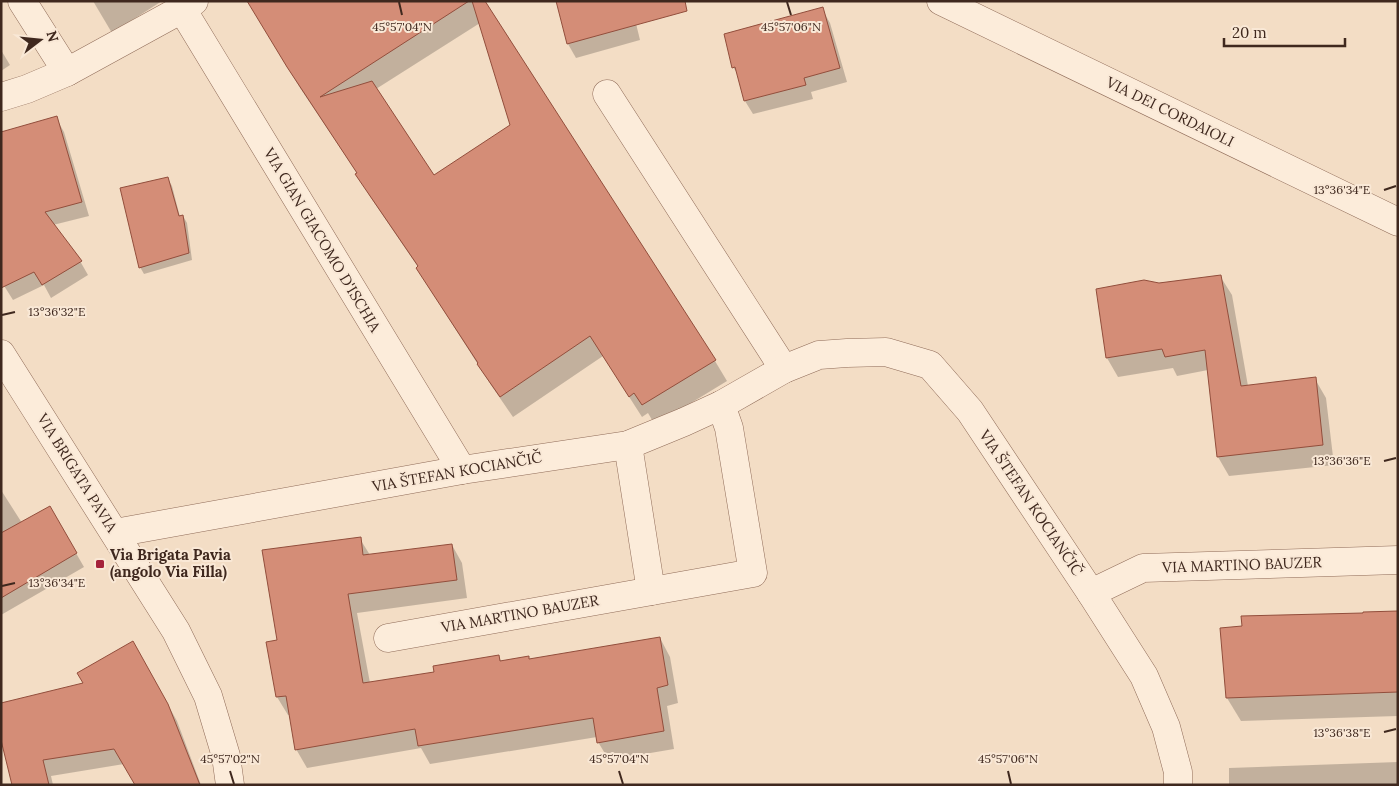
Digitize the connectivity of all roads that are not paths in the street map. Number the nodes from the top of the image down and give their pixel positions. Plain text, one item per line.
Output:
1 (22, 1) edge
2 (941, 1) edge
3 (188, 5) edge
4 (67, 72) junction
5 (607, 94) dead end
6 (1, 97) edge
7 (1398, 222) edge
8 (1, 354) edge
9 (784, 369) junction
10 (721, 405) junction
11 (628, 445) junction
12 (462, 470) junction
13 (115, 533) junction
14 (1398, 560) edge
15 (651, 591) junction
16 (1092, 593) junction
17 (388, 638) dead end
18 (230, 785) edge
19 (1178, 785) edge

1 - 4 street
2 - 7 street, VIA DEI CORDAIOLI
3 - 4 street
3 - 12 street, VIA GIAN GIACOMO D'ISCHIA
4 - 6 street
5 - 9 street
8 - 13 street, VIA BRIGATA PAVIA
9 - 10 street, VIA ŠTEFAN KOCIANČIČ
9 - 16 street, VIA ŠTEFAN KOCIANČIČ
10 - 11 street, VIA ŠTEFAN KOCIANČIČ
10 - 15 street, VIA MARTINO BAUZER
11 - 12 street, VIA ŠTEFAN KOCIANČIČ
11 - 15 street
12 - 13 street, VIA ŠTEFAN KOCIANČIČ
13 - 18 street, VIA BRIGATA PAVIA
14 - 16 street, VIA MARTINO BAUZER
15 - 17 street, VIA MARTINO BAUZER
16 - 19 street, VIA ŠTEFAN KOCIANČIČ

